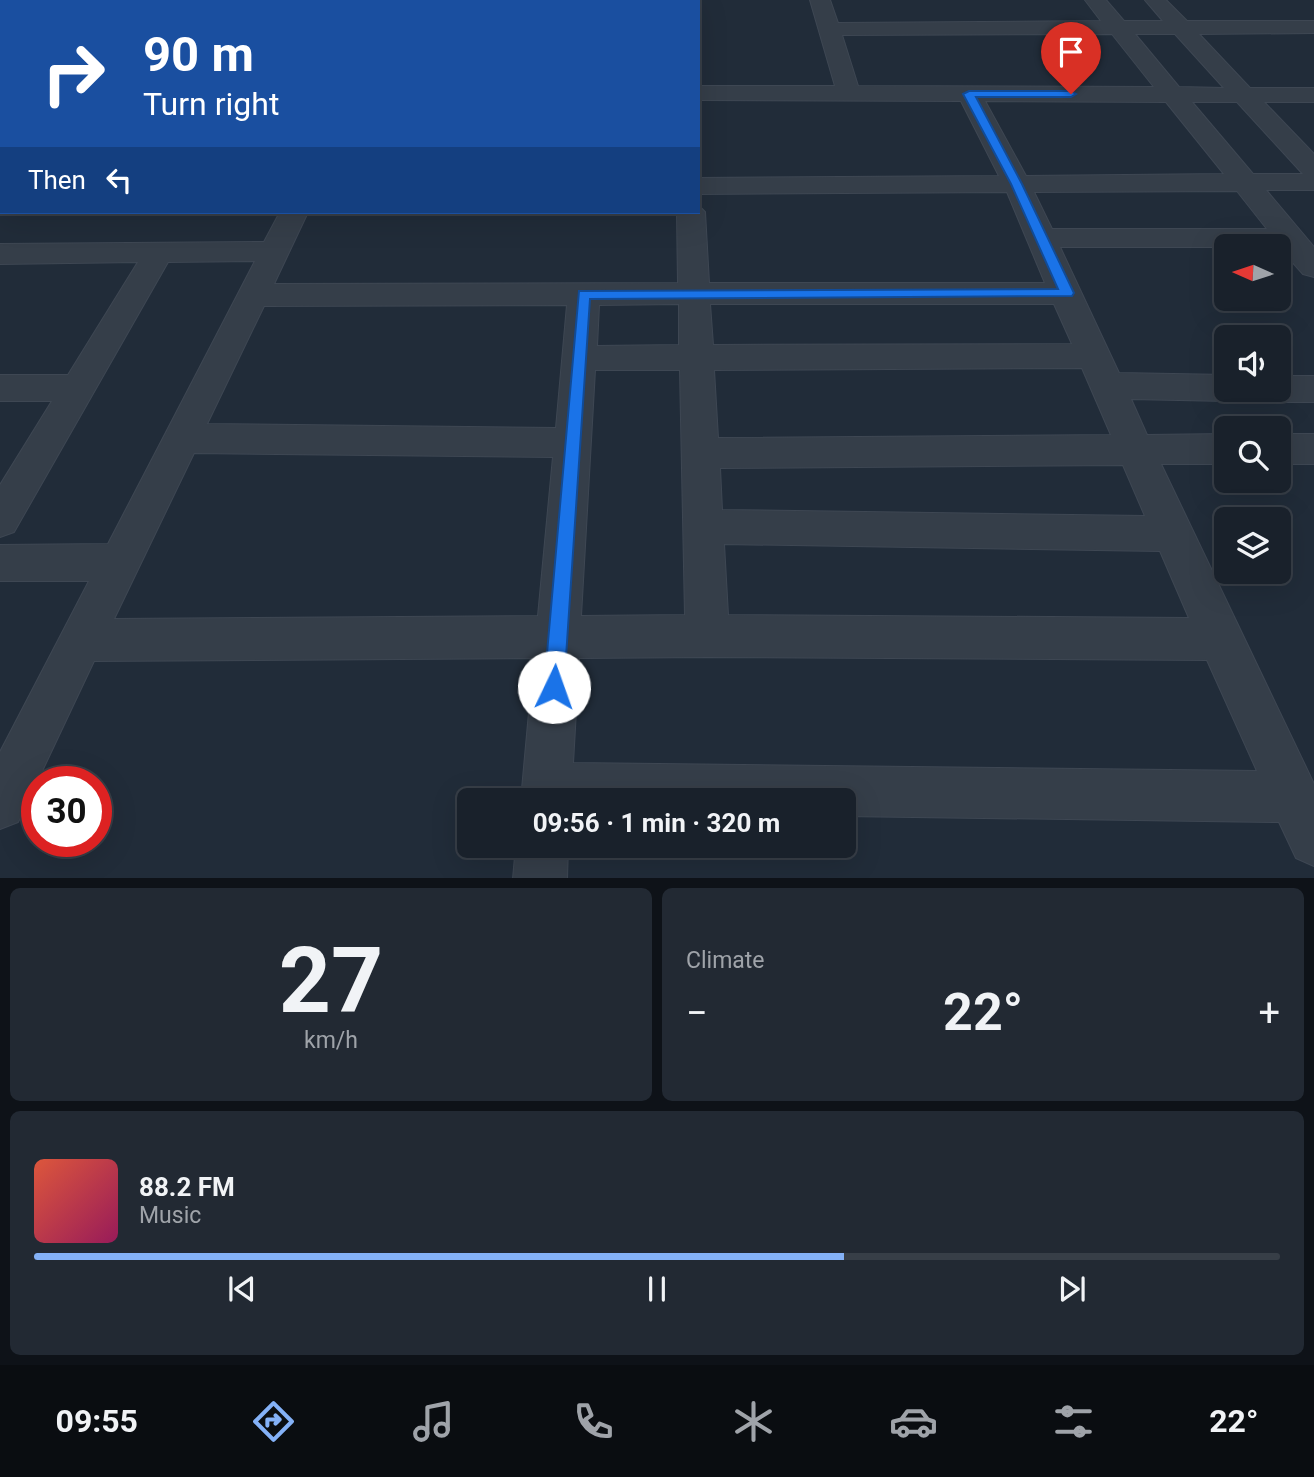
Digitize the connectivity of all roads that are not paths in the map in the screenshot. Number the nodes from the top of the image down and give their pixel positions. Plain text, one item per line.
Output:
1 (820, 0) edge
2 (1095, 0) edge
3 (1155, 0) edge
4 (1314, 27) edge
5 (1118, 28) junction
6 (1181, 28) junction
7 (829, 29) junction
8 (700, 93) edge
9 (849, 94) junction
10 (969, 94) junction
11 (1172, 94) junction
12 (1314, 94) edge
13 (1244, 95) junction
14 (1314, 170) edge
15 (1244, 182) junction
16 (1314, 182) edge
17 (1017, 184) junction
18 (700, 186) edge
19 (293, 214) edge
20 (691, 214) edge
21 (1287, 234) edge
22 (1041, 237) junction
23 (1214, 238) edge
24 (1292, 240) edge
25 (274, 251) junction
26 (159, 252) junction
27 (0, 254) edge
28 (1314, 267) edge
29 (1067, 293) junction
30 (584, 294) junction
31 (694, 294) junction
32 (252, 295) junction
33 (579, 358) junction
34 (697, 358) junction
35 (1101, 371) junction
36 (1214, 386) edge
37 (0, 388) edge
38 (79, 388) junction
39 (1291, 389) edge
40 (1314, 389) edge
41 (181, 438) junction
42 (573, 443) junction
43 (1214, 449) edge
44 (1291, 449) edge
45 (1314, 449) edge
46 (1135, 450) junction
47 (700, 453) junction
48 (0, 520) edge
49 (703, 527) junction
50 (1173, 534) junction
51 (119, 562) junction
52 (0, 564) edge
53 (557, 636) junction
54 (707, 636) junction
55 (1220, 639) junction
56 (80, 640) junction
57 (547, 788) edge
58 (0, 804) edge
59 (856, 804) edge
60 (1304, 819) edge
61 (541, 858) edge
62 (540, 878) edge

1 - 7 street
2 - 5 street
3 - 6 street
4 - 6 street
5 - 6 street
5 - 7 street
5 - 11 street
6 - 13 street
7 - 9 street
8 - 9 street
9 - 10 street
10 - 11 street
10 - 17 street
11 - 13 street
11 - 15 street
12 - 13 street
13 - 14 street
15 - 16 street
15 - 17 street
15 - 21 street
17 - 18 street
17 - 22 street
19 - 25 street
20 - 31 street
22 - 23 street
22 - 29 street
24 - 28 street
25 - 26 street
25 - 32 street
26 - 27 street
26 - 38 street
29 - 31 street
29 - 35 street
30 - 31 street
30 - 32 street
30 - 33 street
31 - 34 street
32 - 41 street
33 - 34 street
33 - 42 street
34 - 35 street
34 - 47 street
35 - 36 street
35 - 46 street
37 - 38 street
38 - 48 street
39 - 40 street
41 - 42 street
41 - 51 street
42 - 53 street
43 - 46 street
44 - 45 street
46 - 47 street
46 - 50 street
47 - 49 street
49 - 50 street
49 - 54 street
50 - 55 street
51 - 52 street
51 - 56 street
53 - 54 street
53 - 56 street
53 - 57 street
54 - 55 street
55 - 60 street
56 - 58 street
59 - 60 street
61 - 62 street

